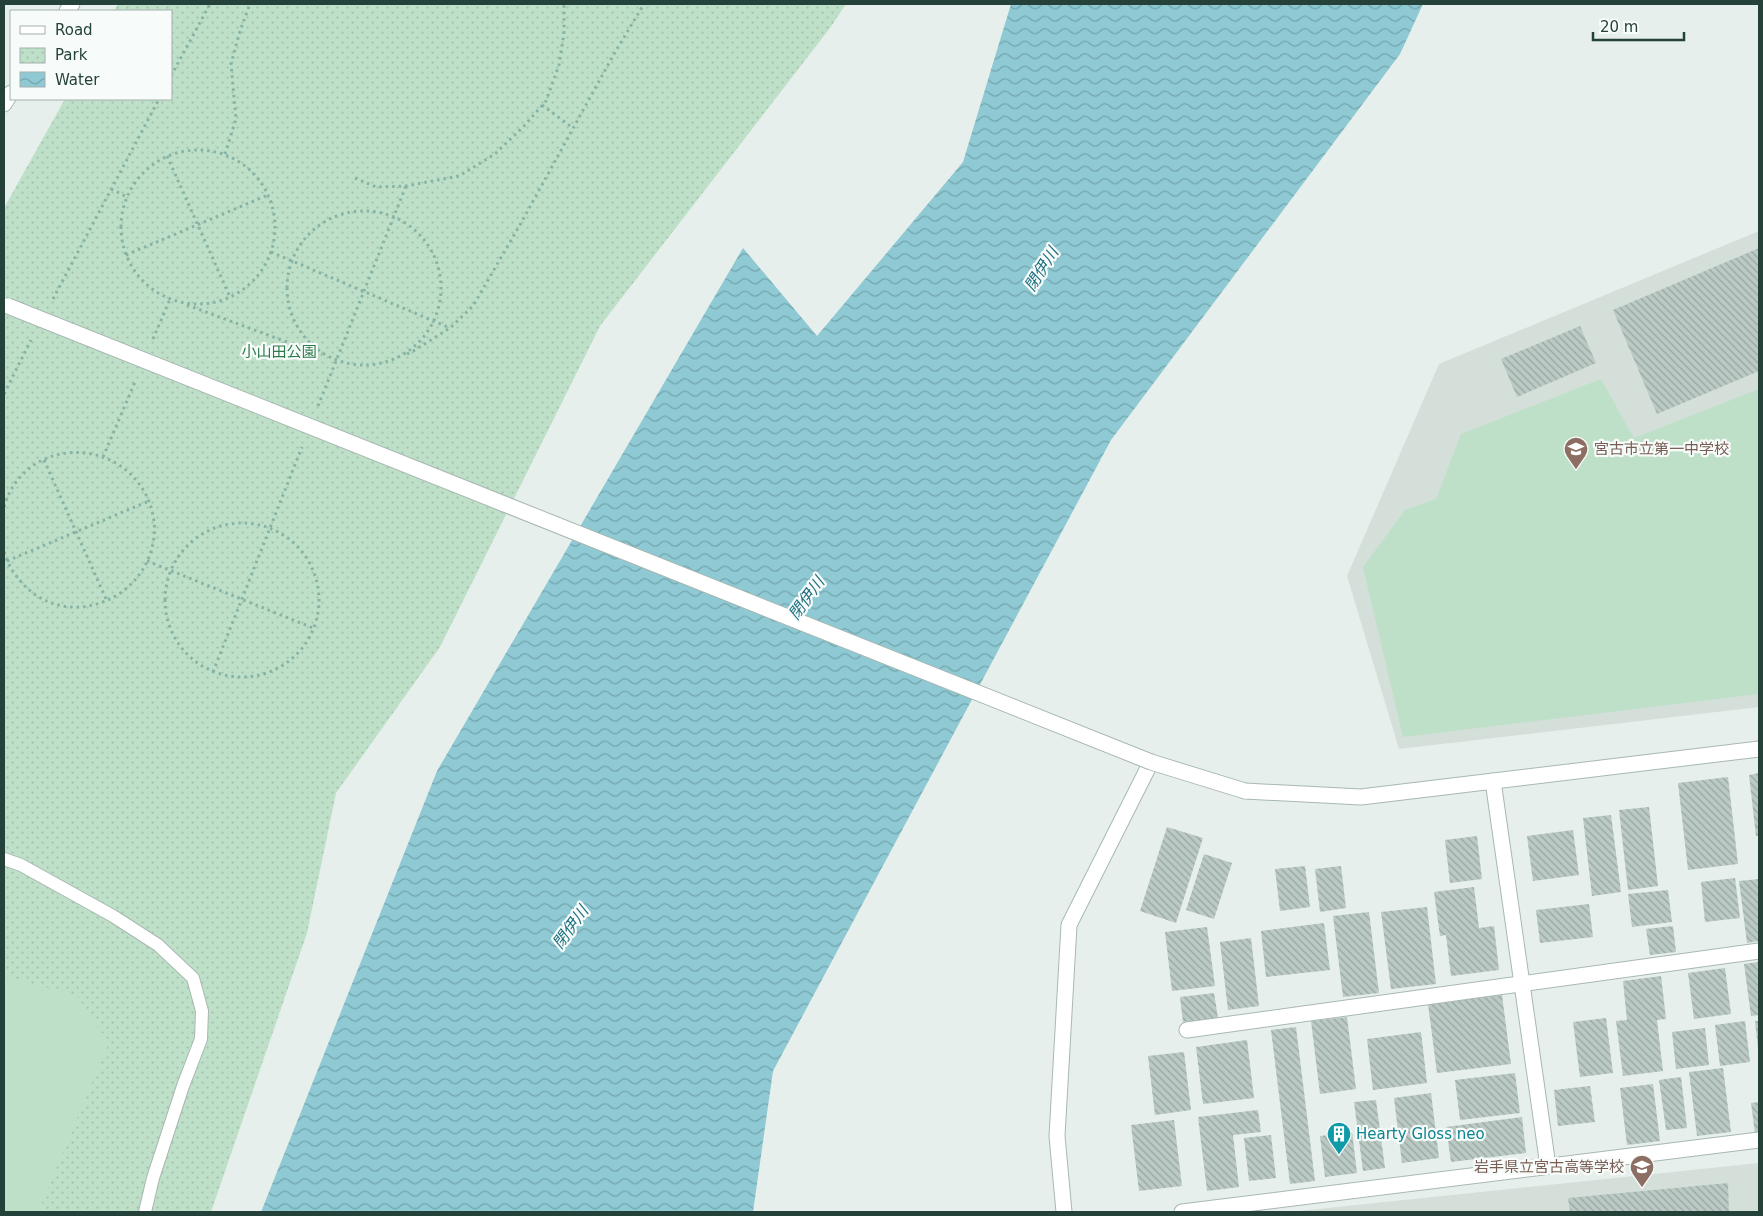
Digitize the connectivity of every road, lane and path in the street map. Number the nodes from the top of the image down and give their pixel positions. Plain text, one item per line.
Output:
1 (210, 4) edge
2 (250, 4) edge
3 (568, 4) edge
4 (644, 4) edge
5 (564, 5) edge
6 (172, 74) edge
7 (158, 100) edge
8 (542, 105) junction
9 (573, 128) junction
10 (225, 154) junction
11 (168, 156) junction
12 (355, 178) dead end
13 (111, 189) junction
14 (268, 195) junction
15 (127, 197) junction
16 (198, 224) junction
17 (271, 252) junction
18 (126, 255) junction
19 (291, 261) junction
20 (230, 297) junction
21 (52, 301) dead end
22 (182, 302) junction
23 (6, 306) edge
24 (433, 321) junction
25 (450, 328) junction
26 (34, 335) dead end
27 (402, 356) junction
28 (330, 358) junction
29 (4, 394) edge
30 (44, 460) junction
31 (149, 501) junction
32 (4, 507) edge
33 (76, 532) junction
34 (4, 551) edge
35 (7, 561) junction
36 (147, 561) junction
37 (170, 571) junction
38 (107, 600) junction
39 (313, 628) junction
40 (1759, 749) edge
41 (1151, 762) junction
42 (1494, 781) junction
43 (4, 859) edge
44 (1759, 951) edge
45 (1522, 984) junction
46 (1187, 1030) dead end
47 (1759, 1140) edge
48 (1548, 1166) junction
49 (146, 1212) edge
50 (1064, 1212) edge
51 (1182, 1212) edge

1 - 6 path
2 - 10 path
3 - 5 path
4 - 9 path
5 - 8 path
7 - 13 path
8 - 9 path
8 - 12 path
9 - 25 path
10 - 11 path
10 - 14 path
11 - 15 path
11 - 16 path
13 - 15 path
13 - 21 path
14 - 16 path
14 - 17 path
15 - 18 path
16 - 18 path
16 - 20 path
17 - 19 path
17 - 20 path
18 - 22 path
19 - 24 path
19 - 24 path
19 - 28 path
20 - 22 path
22 - 28 path
23 - 41 street, bridge
24 - 25 path
24 - 27 path
25 - 27 path
26 - 29 path
27 - 28 path
30 - 31 path
30 - 32 path
30 - 33 path
31 - 33 path
31 - 36 path
33 - 35 path
33 - 38 path
34 - 35 path
35 - 38 path
36 - 37 path
36 - 38 path
37 - 39 path
37 - 39 path
37 - 39 path
40 - 42 street
41 - 42 street, bridge
41 - 50 street
42 - 45 street
43 - 49 lane
44 - 45 street
45 - 46 street
45 - 48 street
47 - 48 street
48 - 51 street

